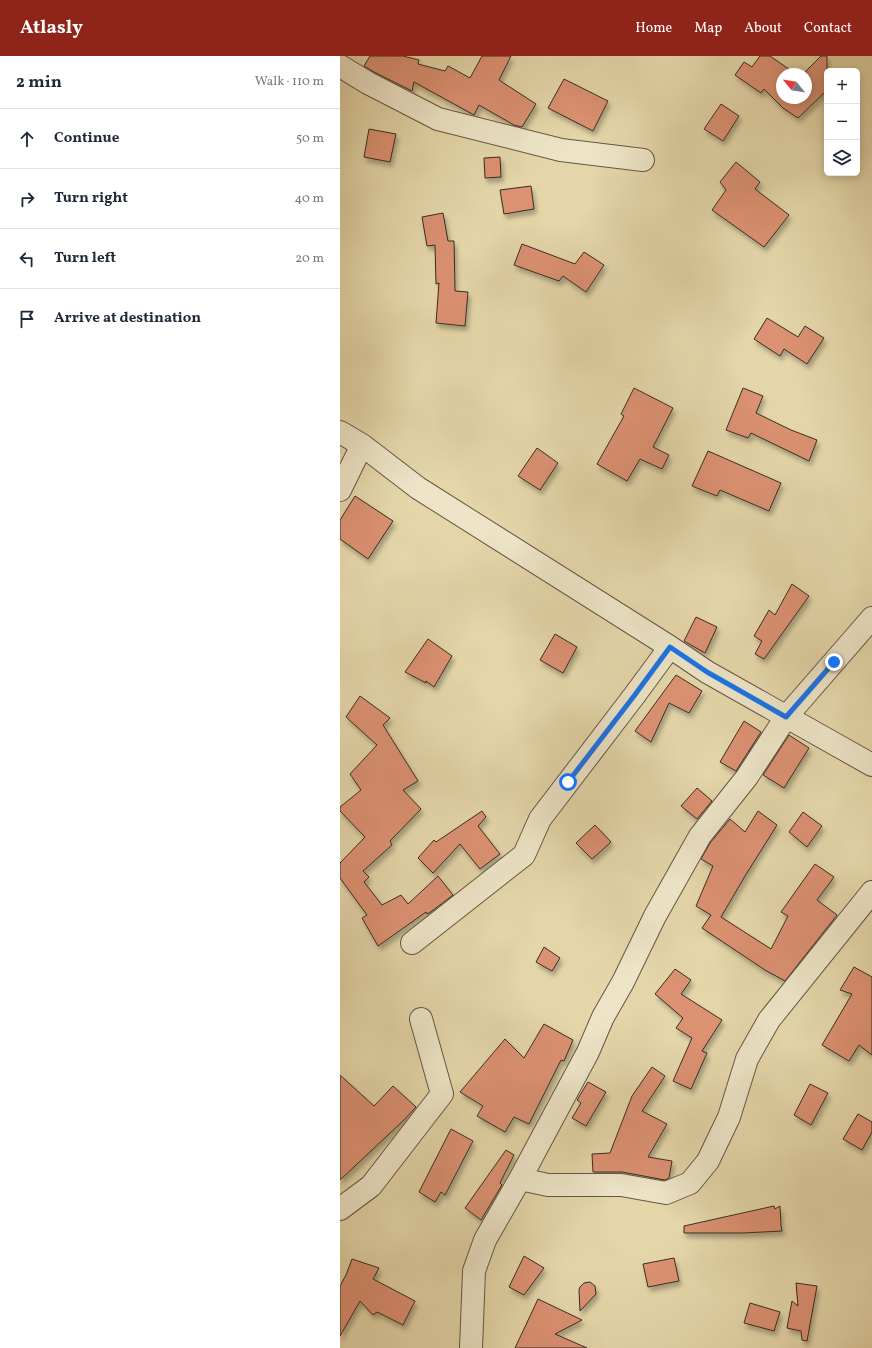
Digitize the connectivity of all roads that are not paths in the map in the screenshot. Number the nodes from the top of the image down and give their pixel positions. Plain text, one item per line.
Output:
1 (340, 66) edge
2 (643, 160) dead end
3 (340, 432) edge
4 (362, 445) junction
5 (340, 490) edge
6 (872, 618) edge
7 (670, 647) junction
8 (786, 717) junction
9 (872, 764) edge
10 (872, 892) edge
11 (412, 943) dead end
12 (421, 1019) dead end
13 (520, 1179) junction
14 (340, 1209) edge
15 (471, 1348) edge

1 - 2 street
3 - 4 street
4 - 5 street
4 - 7 street
6 - 8 street
7 - 8 street
7 - 11 street
8 - 9 street
8 - 13 street
10 - 13 street
12 - 14 street
13 - 15 street

